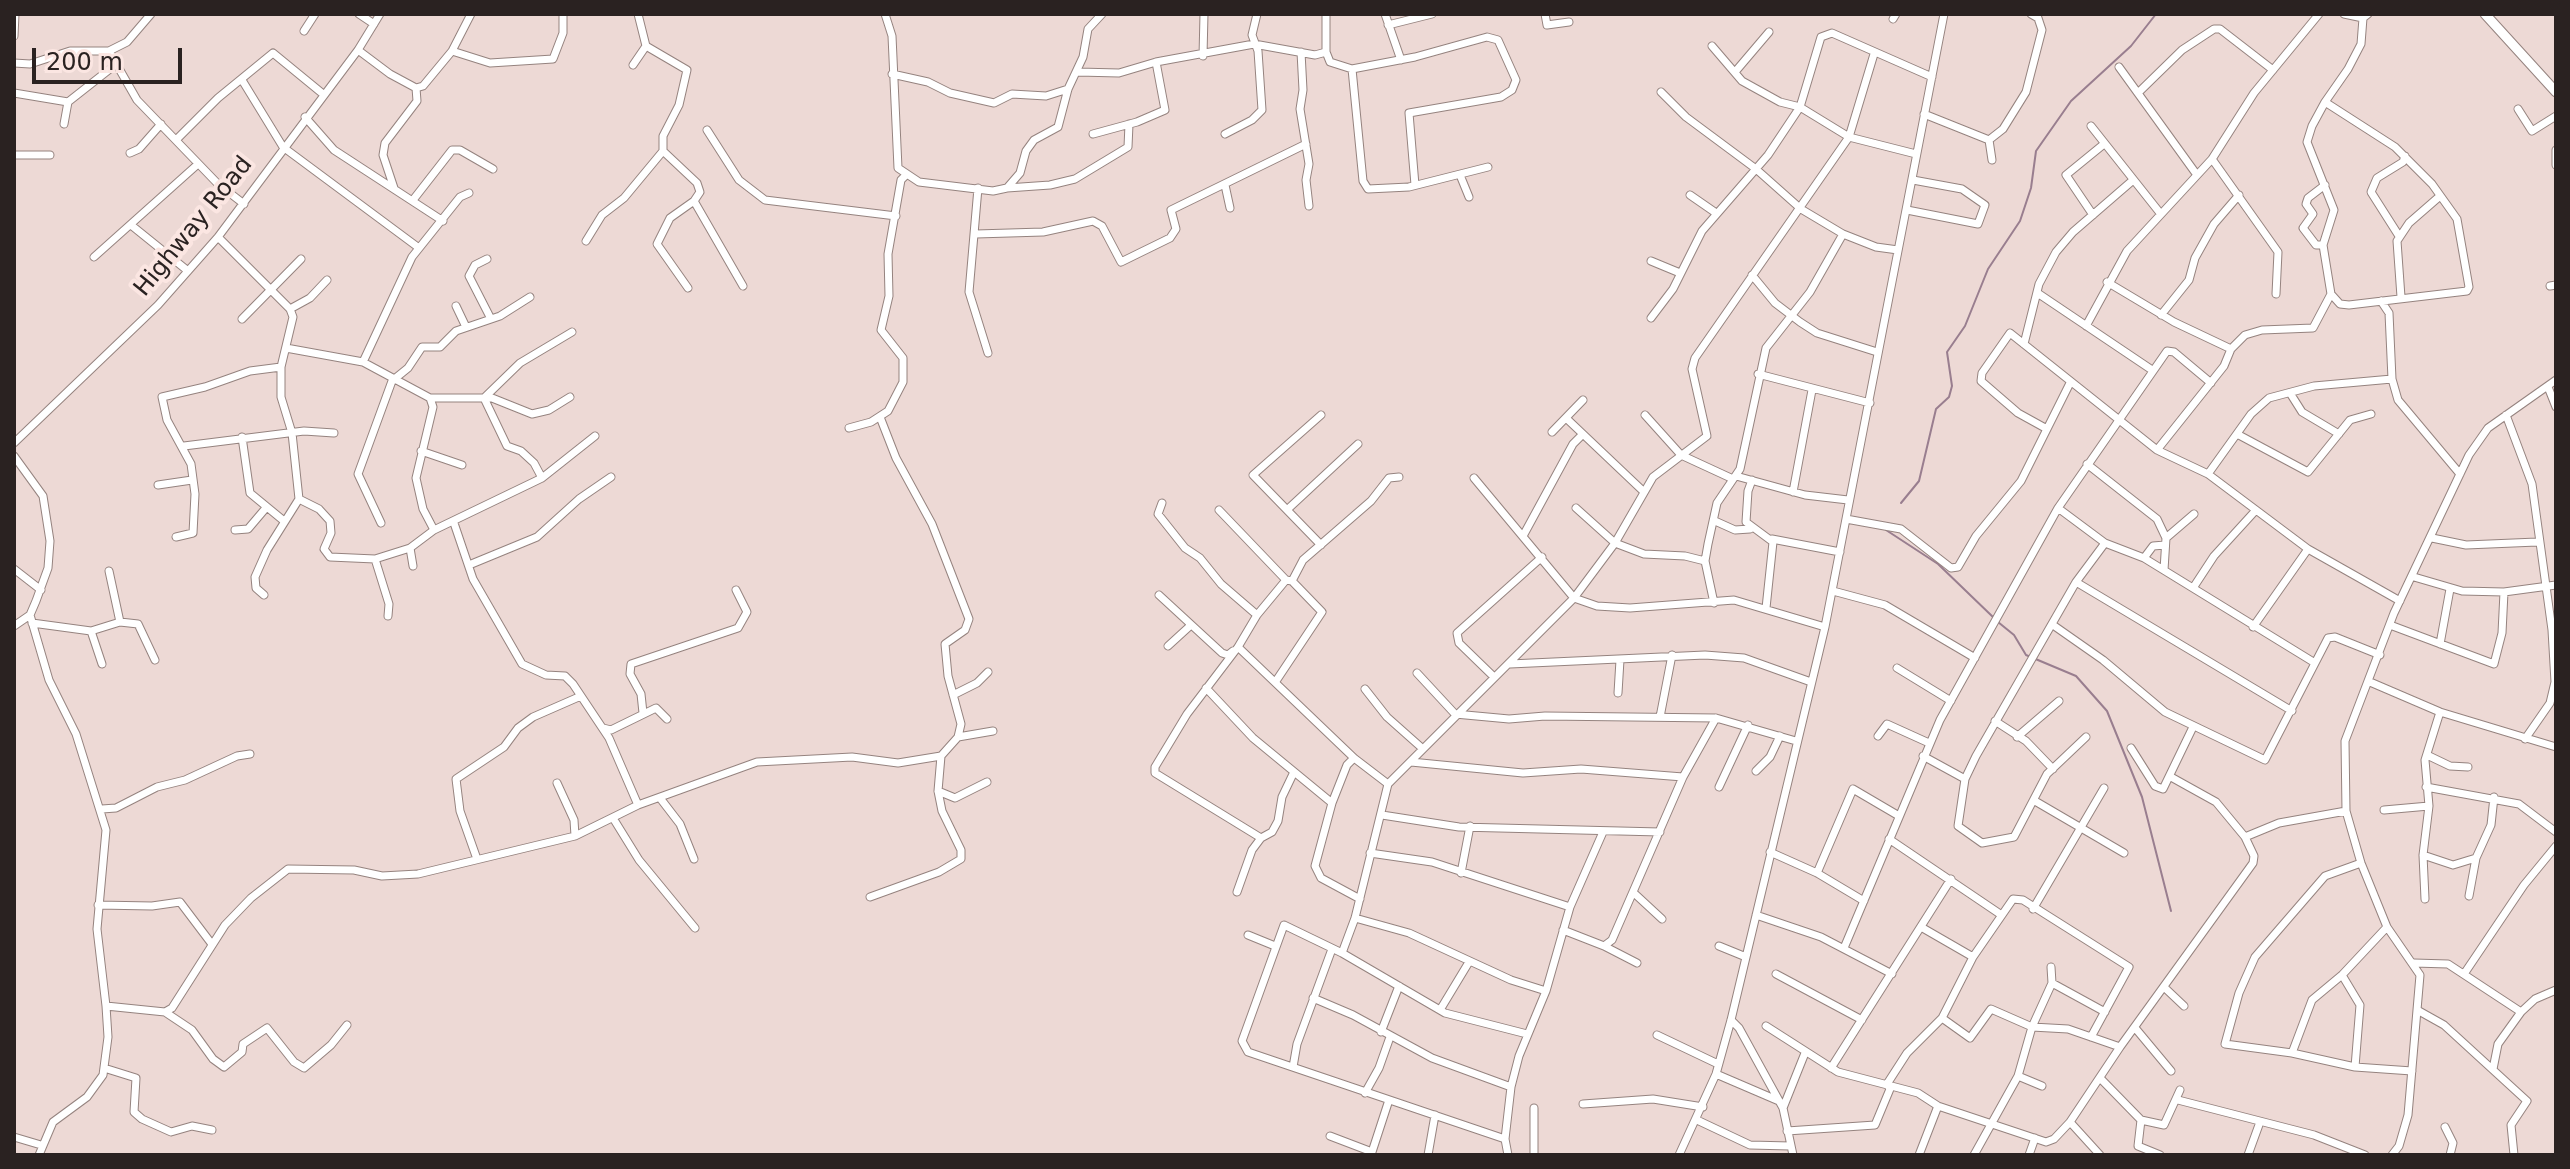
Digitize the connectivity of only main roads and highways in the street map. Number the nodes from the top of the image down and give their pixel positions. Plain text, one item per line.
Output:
1 (2485, 14) edge
2 (2556, 92) edge

1 - 2 main road

